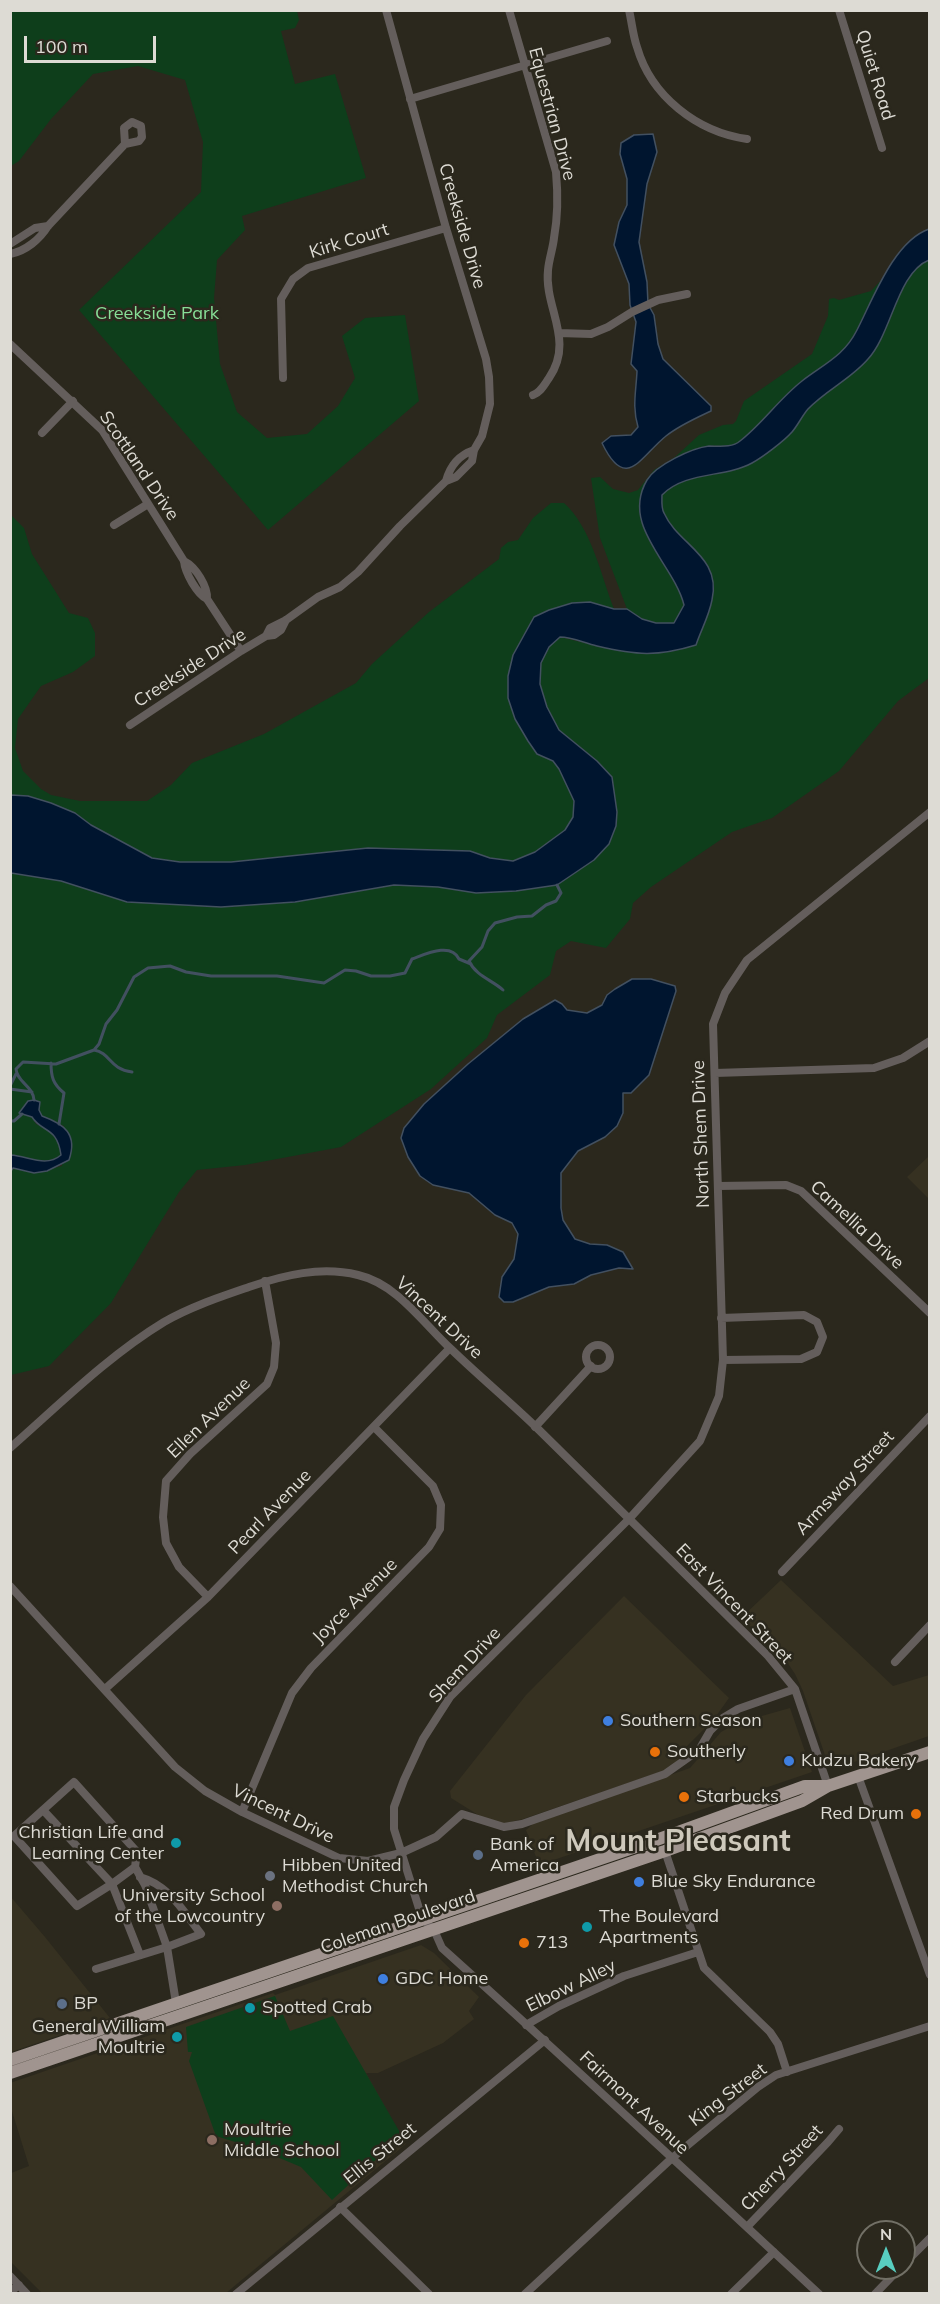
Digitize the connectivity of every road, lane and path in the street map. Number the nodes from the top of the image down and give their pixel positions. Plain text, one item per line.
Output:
1 (386, 10) edge
2 (509, 10) edge
3 (629, 10) edge
4 (839, 10) edge
5 (608, 41) dead end
6 (525, 65) junction
7 (410, 99) junction
8 (747, 139) dead end
9 (125, 144) dead end
10 (882, 148) dead end
11 (48, 226) junction
12 (446, 228) junction
13 (10, 244) edge
14 (10, 254) edge
15 (687, 294) dead end
16 (560, 333) junction
17 (10, 344) edge
18 (283, 378) dead end
19 (533, 395) dead end
20 (73, 401) junction
21 (42, 433) dead end
22 (148, 504) junction
23 (114, 525) dead end
24 (241, 651) junction
25 (130, 724) dead end
26 (930, 812) edge
27 (930, 1041) edge
28 (715, 1073) junction
29 (718, 1186) junction
30 (265, 1281) junction
31 (930, 1313) edge
32 (721, 1318) junction
33 (450, 1348) junction
34 (723, 1360) junction
35 (591, 1366) dead end
36 (930, 1416) edge
37 (374, 1427) junction
38 (535, 1427) junction
39 (10, 1448) edge
40 (628, 1519) junction
41 (782, 1572) dead end
42 (10, 1586) edge
43 (208, 1597) junction
44 (930, 1625) edge
45 (895, 1662) dead end
46 (105, 1689) junction
47 (795, 1689) junction
48 (930, 1752) edge
49 (858, 1776) junction
50 (828, 1786) junction
51 (44, 1810) junction
52 (242, 1812) junction
53 (665, 1851) junction
54 (401, 1853) junction
55 (135, 1867) junction
56 (140, 1877) junction
57 (534, 1881) junction
58 (112, 1884) junction
59 (422, 1918) junction
60 (434, 1930) junction
61 (167, 1947) junction
62 (698, 1952) junction
63 (140, 1955) junction
64 (324, 1966) junction
65 (96, 1969) dead end
66 (930, 1975) edge
67 (176, 2003) junction
68 (526, 2025) junction
69 (930, 2026) edge
70 (545, 2040) junction
71 (91, 2046) junction
72 (10, 2060) edge
73 (787, 2072) junction
74 (10, 2073) edge
75 (838, 2129) dead end
76 (671, 2159) junction
77 (340, 2207) junction
78 (747, 2228) junction
79 (930, 2238) edge
80 (774, 2252) junction
81 (916, 2252) edge
82 (10, 2276) edge
83 (888, 2280) edge
84 (18, 2285) junction
85 (10, 2292) edge
86 (27, 2294) edge
87 (236, 2294) edge
88 (429, 2294) edge
89 (525, 2294) edge
90 (731, 2294) edge
91 (819, 2294) edge
92 (875, 2294) edge

1 - 7 street, Creekside Drive
2 - 6 street, Equestrian Drive
3 - 8 street
4 - 10 street, Quiet Road
5 - 6 street
6 - 7 street
6 - 16 street, Equestrian Drive
7 - 12 street, Creekside Drive
9 - 11 street
11 - 13 street
11 - 14 street
12 - 18 street, Kirk Court
12 - 24 street, Creekside Drive
15 - 16 street
16 - 19 street, Equestrian Drive
17 - 20 street, Scottland Drive
20 - 21 street
20 - 22 street, Scottland Drive
22 - 23 street
22 - 24 street, Scottland Drive
24 - 25 street, Creekside Drive
26 - 28 street, North Shem Drive
27 - 28 street
28 - 29 street, North Shem Drive
29 - 31 street, Camellia Drive
29 - 32 street, North Shem Drive
30 - 33 street, Vincent Drive
30 - 39 street, Vincent Drive
30 - 43 street, Ellen Avenue
32 - 34 street, North Shem Drive
32 - 34 street
33 - 37 street, Pearl Avenue
33 - 38 street, Vincent Drive
34 - 40 street, North Shem Drive
35 - 38 street
36 - 41 street, Armsway Street
37 - 43 street, Pearl Avenue
37 - 52 street, Joyce Avenue
38 - 40 street, Vincent Drive
40 - 47 street, East Vincent Street
40 - 54 street, Shem Drive
42 - 46 street, Vincent Drive
43 - 46 street, Pearl Avenue
44 - 45 street
46 - 52 street, Vincent Drive
47 - 50 street, East Vincent Street
47 - 54 street, Vincent Drive
48 - 49 main road, Coleman Boulevard
49 - 50 main road, Coleman Boulevard
49 - 66 street
50 - 53 main road, Coleman Boulevard
50 - 57 main road, Coleman Boulevard
51 - 55 street
51 - 58 street
51 - 58 street
52 - 54 street, Vincent Drive
53 - 60 main road, Coleman Boulevard
53 - 62 street
54 - 59 street, Shem Drive
55 - 56 street
55 - 58 street
56 - 61 street
56 - 61 street
57 - 59 main road, Coleman Boulevard
57 - 60 main road
58 - 63 street
59 - 60 street, Shem Drive
59 - 64 main road
59 - 67 main road, Coleman Boulevard
60 - 64 main road, Coleman Boulevard
60 - 68 street, Fairmont Avenue
61 - 63 street
61 - 67 street
62 - 68 street, Elbow Alley
62 - 73 street
63 - 65 street
64 - 71 main road, Coleman Boulevard
67 - 71 main road
67 - 72 main road, Coleman Boulevard
68 - 70 street, Fairmont Avenue
69 - 73 street, King Street
70 - 76 street, Fairmont Avenue
70 - 77 street, Ellis Street
71 - 74 main road, Coleman Boulevard
73 - 76 street, King Street
75 - 78 street, Cherry Street
76 - 78 street, Fairmont Avenue
76 - 89 street, King Street
77 - 87 street, Ellis Street
77 - 88 street
78 - 80 street, Fairmont Avenue
79 - 81 street
80 - 90 street
80 - 91 street, Fairmont Avenue
82 - 84 street
83 - 92 street
84 - 85 street
84 - 86 street

